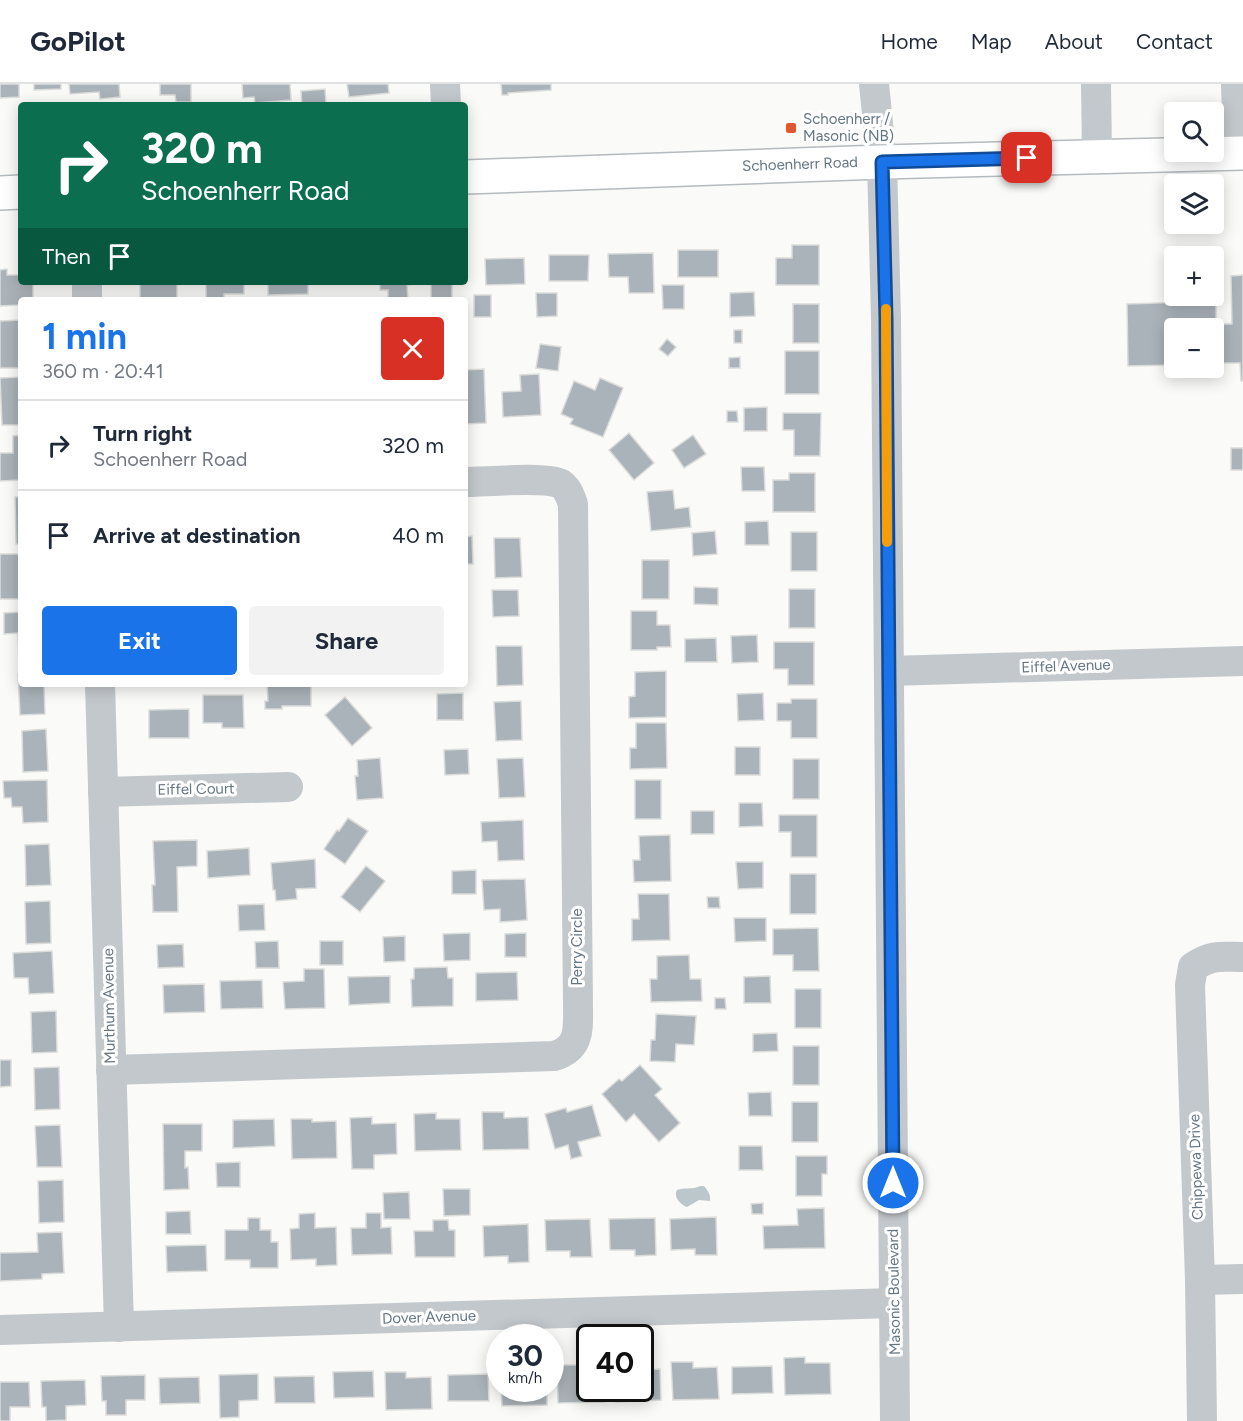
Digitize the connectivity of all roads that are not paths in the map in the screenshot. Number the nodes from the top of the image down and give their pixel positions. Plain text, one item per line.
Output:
1 (445, 84) edge
2 (874, 84) edge
3 (1096, 84) edge
4 (1236, 84) edge
5 (447, 102) edge
6 (1240, 154) edge
7 (1097, 156) junction
8 (882, 162) junction
9 (468, 177) edge
10 (18, 192) edge
11 (0, 193) edge
12 (468, 482) edge
13 (1243, 661) edge
14 (888, 671) junction
15 (100, 687) edge
16 (288, 787) dead end
17 (103, 792) junction
18 (1243, 957) edge
19 (111, 1070) junction
20 (1243, 1279) edge
21 (1200, 1280) junction
22 (894, 1303) junction
23 (119, 1327) junction
24 (0, 1330) edge
25 (895, 1421) edge
26 (1202, 1421) edge

1 - 5 street
2 - 8 street, Masonic Boulevard
3 - 7 street
4 - 6 street
6 - 7 main road, Schoenherr Road
7 - 8 main road, Schoenherr Road
8 - 9 main road, Schoenherr Road
8 - 14 street, Masonic Boulevard
10 - 11 main road
12 - 19 street, Perry Circle
13 - 14 street, Eiffel Avenue
14 - 22 street, Masonic Boulevard
15 - 17 street, Murthum Avenue
16 - 17 street, Eiffel Court
17 - 19 street, Murthum Avenue
18 - 21 street, Chippewa Drive
19 - 23 street, Murthum Avenue
20 - 21 street
21 - 26 street, Chippewa Drive
22 - 23 street, Dover Avenue
22 - 25 street, Masonic Boulevard
23 - 24 street, Dover Avenue

